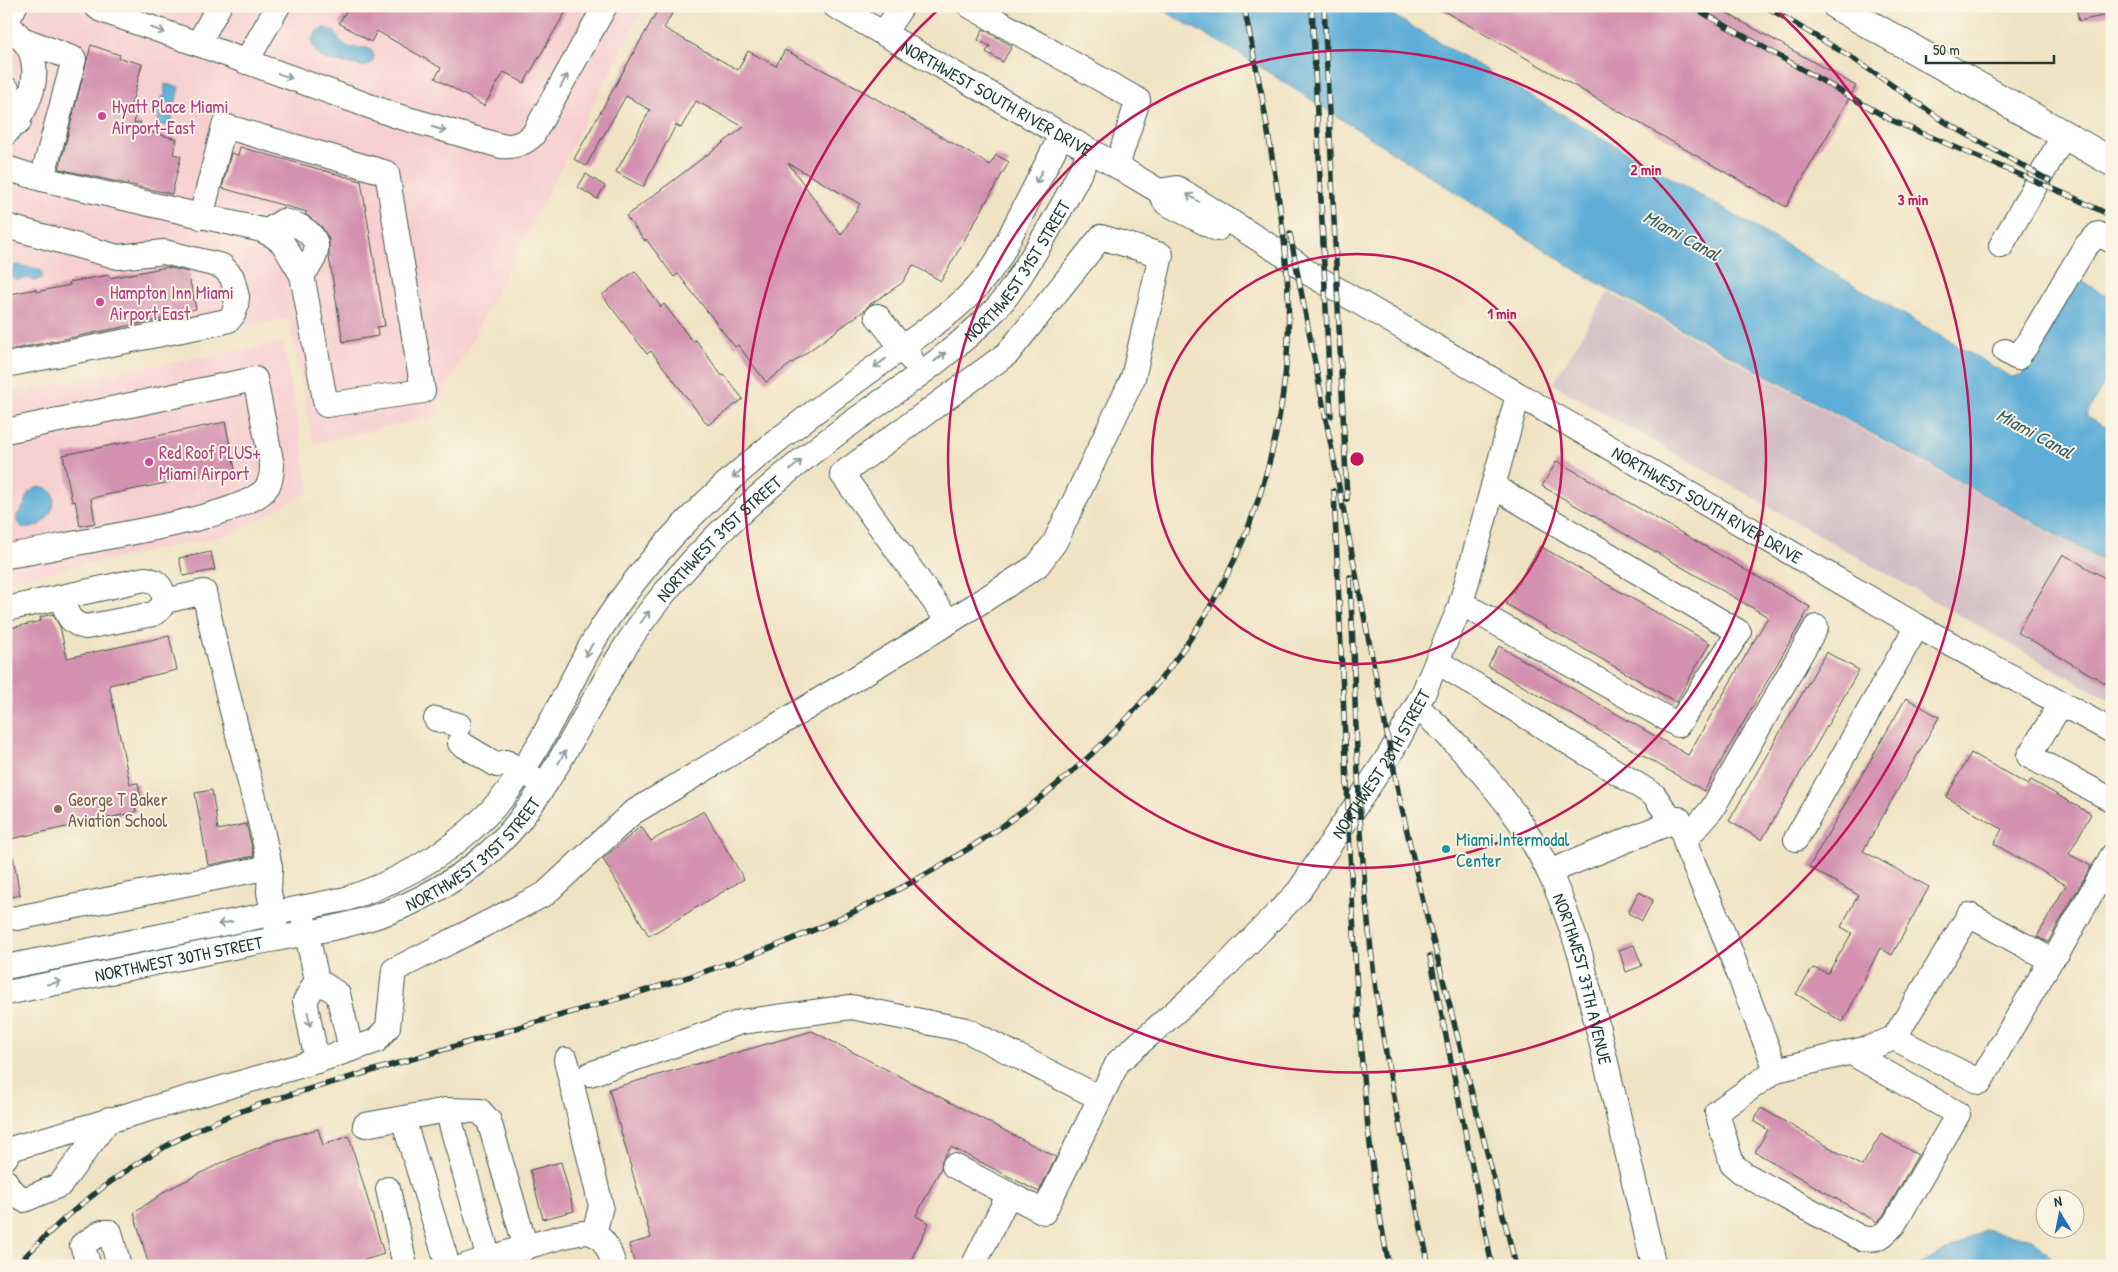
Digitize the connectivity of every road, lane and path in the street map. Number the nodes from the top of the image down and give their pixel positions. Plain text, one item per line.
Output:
1 (15, 6) edge
2 (96, 6) edge
3 (219, 6) edge
4 (278, 6) edge
5 (605, 6) edge
6 (835, 6) edge
7 (902, 6) edge
8 (970, 6) edge
9 (1838, 6) edge
10 (14, 31) edge
11 (884, 33) junction
12 (198, 44) junction
13 (246, 62) junction
14 (6, 91) edge
15 (12, 127) edge
16 (1062, 134) junction
17 (2064, 136) junction
18 (1090, 151) junction
19 (2112, 162) edge
20 (1117, 166) junction
21 (6, 168) edge
22 (42, 179) junction
23 (201, 217) junction
24 (6, 226) edge
25 (2112, 241) edge
26 (2001, 246) dead end
27 (877, 316) dead end
28 (902, 348) junction
29 (2005, 351) dead end
30 (6, 365) edge
31 (921, 372) junction
32 (1518, 395) junction
33 (6, 431) edge
34 (1493, 486) junction
35 (6, 556) edge
36 (61, 597) junction
37 (165, 601) junction
38 (1461, 603) junction
39 (6, 609) edge
40 (949, 622) junction
41 (1917, 626) junction
42 (1816, 627) dead end
43 (1438, 662) junction
44 (2061, 704) junction
45 (1417, 707) junction
46 (2112, 731) edge
47 (460, 734) dead end
48 (514, 767) junction
49 (545, 786) junction
50 (2112, 800) edge
51 (1678, 830) junction
52 (1796, 839) dead end
53 (2112, 856) edge
54 (270, 868) junction
55 (1549, 872) junction
56 (346, 899) joint
57 (301, 908) junction
58 (273, 913) junction
59 (17, 918) dead end
60 (352, 923) joint
61 (306, 933) junction
62 (278, 938) junction
63 (2051, 960) junction
64 (6, 967) edge
65 (317, 980) junction
66 (6, 993) edge
67 (1894, 1038) junction
68 (351, 1049) junction
69 (1850, 1052) junction
70 (317, 1060) junction
71 (566, 1060) dead end
72 (1776, 1070) junction
73 (590, 1074) dead end
74 (1100, 1098) junction
75 (447, 1110) junction
76 (109, 1119) junction
77 (403, 1119) junction
78 (365, 1125) dead end
79 (6, 1157) edge
80 (954, 1166) dead end
81 (6, 1182) edge
82 (388, 1189) dead end
83 (1008, 1194) junction
84 (591, 1233) junction
85 (526, 1248) junction
86 (489, 1259) junction
87 (88, 1266) edge
88 (119, 1266) edge
89 (405, 1266) edge
90 (448, 1266) edge
91 (465, 1266) edge
92 (614, 1266) edge
93 (973, 1266) edge
94 (1654, 1266) edge

1 - 10 street
2 -> 12 street
3 - 12 street
4 - 13 street
13 -> 5 street
6 - 11 street, NORTHWEST SOUTH RIVER DRIVE
7 - 11 street
8 - 20 street
9 - 17 main road
10 - 15 street
10 - 22 street
11 - 16 street, NORTHWEST SOUTH RIVER DRIVE
12 - 13 street
14 - 15 main road
16 - 18 street, NORTHWEST SOUTH RIVER DRIVE
16 -> 28 street, NORTHWEST 31ST STREET
17 - 19 main road
17 - 26 street
18 - 20 street, NORTHWEST SOUTH RIVER DRIVE
31 -> 18 street, NORTHWEST 31ST STREET
20 - 32 street, NORTHWEST SOUTH RIVER DRIVE
21 - 22 street
22 - 23 street
23 - 23 street
24 - 30 street
25 - 29 street
27 - 28 street
28 - 31 street
28 -> 48 street, NORTHWEST 31ST STREET
49 -> 31 street, NORTHWEST 31ST STREET
32 - 34 street, NORTHWEST 28TH STREET
32 - 41 street, NORTHWEST SOUTH RIVER DRIVE
33 - 35 street
34 - 38 street, NORTHWEST 28TH STREET
34 - 38 street
36 - 37 street
36 - 37 street
36 - 39 street
37 - 54 street
38 - 43 street, NORTHWEST 28TH STREET
40 - 40 street
40 - 68 street
41 - 44 street, NORTHWEST SOUTH RIVER DRIVE
41 - 52 street
42 - 51 street
43 - 45 street, NORTHWEST 28TH STREET
43 - 51 street
44 - 46 street, NORTHWEST SOUTH RIVER DRIVE
44 - 50 street
45 - 55 street, NORTHWEST 37TH AVENUE
45 - 74 street, NORTHWEST 28TH STREET
47 - 48 street
48 - 49 street
48 - 56 street, NORTHWEST 31ST STREET
49 - 60 street, NORTHWEST 31ST STREET
51 - 55 street
51 - 72 street
53 - 63 street
54 - 58 street
54 - 59 street
55 - 94 street, NORTHWEST 37TH AVENUE
56 - 57 street, NORTHWEST 30TH STREET
57 - 58 street, NORTHWEST 30TH STREET
57 - 61 street
58 - 62 street
58 -> 64 street, NORTHWEST 30TH STREET
60 - 61 street, NORTHWEST 30TH STREET
61 - 62 street, NORTHWEST 30TH STREET
61 - 65 street
66 -> 62 street, NORTHWEST 30TH STREET
63 - 67 street
63 - 67 street
65 - 68 street
65 -> 70 street
67 - 69 street
68 - 70 street
69 - 72 street
69 - 72 street
70 - 76 street
71 - 84 street
73 - 74 street
74 - 83 street
75 - 77 street
75 - 85 street
75 - 86 street
76 - 79 street
76 - 81 street
77 - 78 street
77 - 90 street
80 - 83 street
82 - 89 street
83 - 93 street
84 - 85 street
84 - 92 street
85 - 86 street
86 - 91 street
87 - 88 street

